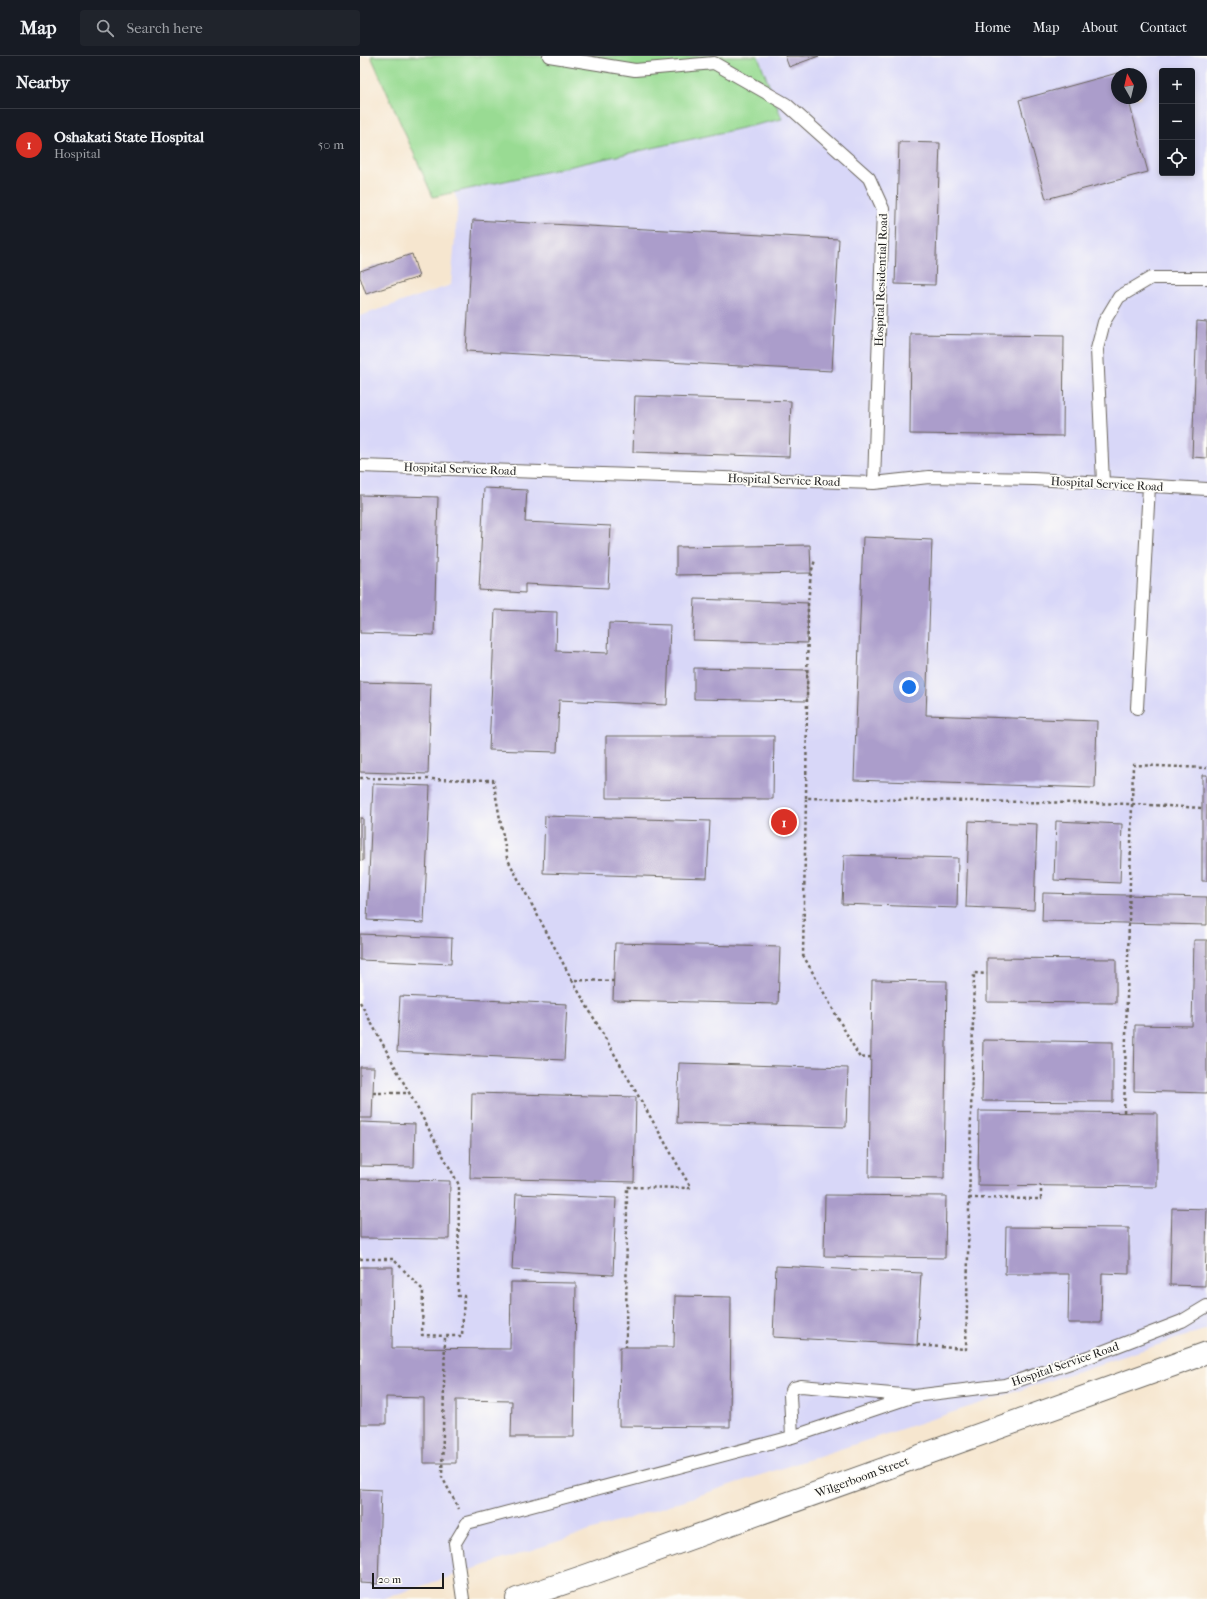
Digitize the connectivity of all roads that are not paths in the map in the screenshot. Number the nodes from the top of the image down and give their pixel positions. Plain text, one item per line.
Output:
1 (549, 56) edge
2 (1207, 278) edge
3 (360, 466) edge
4 (874, 483) junction
5 (1103, 483) junction
6 (1149, 486) junction
7 (1207, 489) edge
8 (1137, 708) dead end
9 (1207, 1306) edge
10 (1207, 1353) edge
11 (914, 1396) junction
12 (792, 1436) junction
13 (462, 1599) edge
14 (517, 1599) edge

1 - 4 lane, Hospital Residential Road
2 - 5 lane
3 - 4 lane, Hospital Service Road
4 - 5 lane, Hospital Service Road
5 - 6 lane, Hospital Service Road
6 - 7 lane, Hospital Service Road
6 - 8 lane
9 - 11 lane, Hospital Service Road
10 - 14 street, Wilgerboom Street
11 - 12 lane, Hospital Service Road
11 - 12 lane, Hospital Service Road
12 - 13 lane

